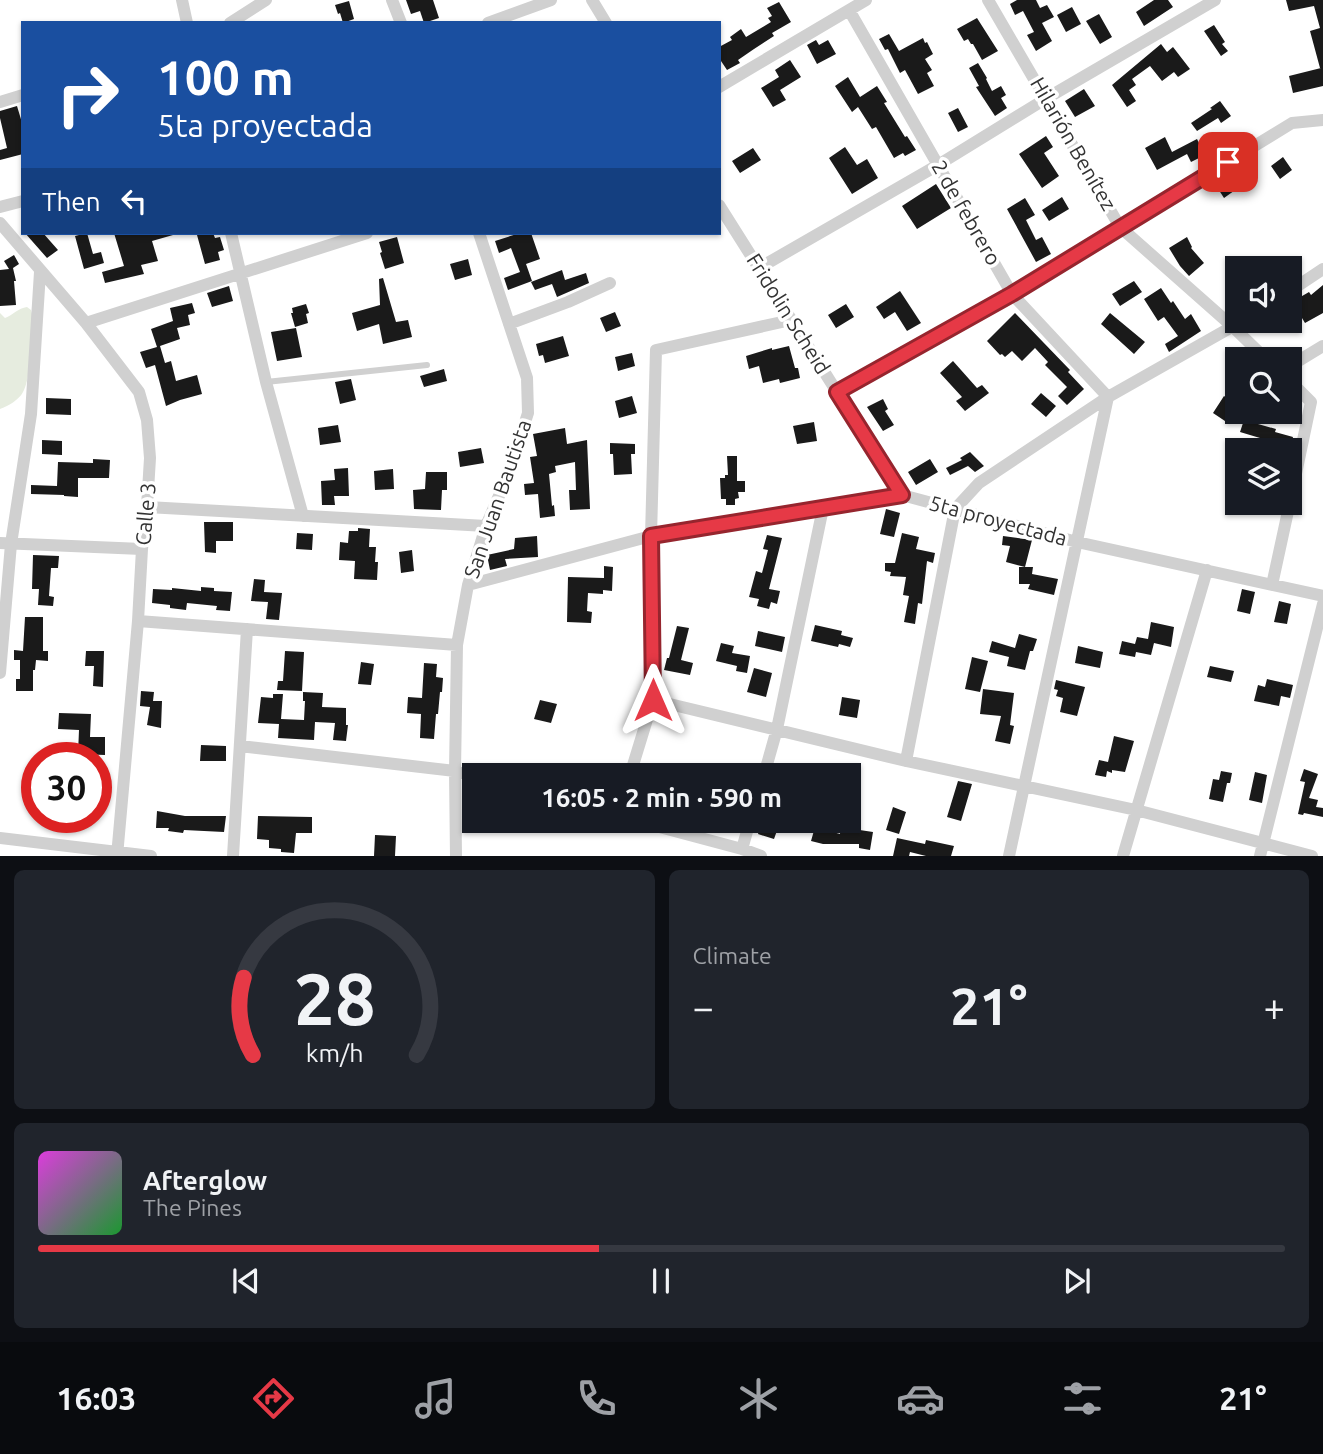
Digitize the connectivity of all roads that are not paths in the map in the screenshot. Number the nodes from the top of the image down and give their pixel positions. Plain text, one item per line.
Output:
1 (182, 0) edge
2 (266, 0) edge
3 (392, 0) edge
4 (551, 0) edge
5 (592, 0) edge
6 (866, 0) edge
7 (988, 0) edge
8 (1215, 0) edge
9 (849, 10) junction
10 (187, 21) edge
11 (233, 21) edge
12 (400, 21) edge
13 (493, 21) edge
14 (605, 21) edge
15 (721, 85) edge
16 (21, 96) edge
17 (1047, 98) junction
18 (0, 102) edge
19 (1323, 120) edge
20 (938, 165) junction
21 (21, 202) edge
22 (0, 207) edge
23 (721, 208) edge
24 (0, 223) edge
25 (1121, 227) junction
26 (231, 235) edge
27 (361, 235) edge
28 (479, 235) edge
29 (759, 268) junction
30 (1323, 269) edge
31 (40, 272) junction
32 (239, 274) junction
33 (1302, 282) edge
34 (610, 283) dead end
35 (1012, 294) junction
36 (1225, 312) edge
37 (791, 320) junction
38 (86, 323) junction
39 (509, 324) junction
40 (1225, 332) edge
41 (1246, 333) edge
42 (1323, 346) edge
43 (1257, 347) edge
44 (1302, 359) edge
45 (427, 365) dead end
46 (266, 382) junction
47 (837, 392) junction
48 (1302, 393) edge
49 (1108, 397) junction
50 (1302, 445) edge
51 (902, 495) junction
52 (147, 508) junction
53 (823, 508) junction
54 (955, 509) junction
55 (1287, 515) edge
56 (303, 516) junction
57 (486, 526) junction
58 (651, 536) junction
59 (1077, 542) junction
60 (6, 543) edge
61 (142, 550) junction
62 (1207, 570) junction
63 (468, 585) junction
64 (1272, 585) junction
65 (1323, 596) edge
66 (1323, 604) edge
67 (138, 621) junction
68 (247, 629) junction
69 (457, 645) junction
70 (0, 673) edge
71 (653, 700) junction
72 (778, 729) junction
73 (240, 746) junction
74 (906, 761) junction
75 (634, 763) edge
76 (768, 763) edge
77 (455, 771) junction
78 (462, 773) edge
79 (1023, 785) junction
80 (1136, 810) junction
81 (682, 833) edge
82 (747, 833) edge
83 (0, 838) edge
84 (742, 849) junction
85 (1261, 849) edge
86 (117, 854) edge
87 (151, 856) edge
88 (233, 856) edge
89 (456, 856) edge
90 (761, 856) edge
91 (1009, 856) edge
92 (1123, 856) edge
93 (1312, 856) edge

1 - 10 street
2 - 11 street
3 - 12 street
4 - 13 street
5 - 14 street
6 - 9 street
7 - 17 street, Hilarión Benítez
8 - 17 street
9 - 15 street
9 - 20 street, 2 de febrero
16 - 18 street
17 - 20 street
17 - 25 street, Hilarión Benítez
19 - 25 street
20 - 29 street
20 - 35 street, 2 de febrero
21 - 22 street
23 - 29 street, Fridolin Scheid
24 - 31 street, Calle 3
25 - 35 street
25 - 36 street, Hilarión Benítez
26 - 32 street
27 - 32 street
28 - 39 street, San Juan Bautista
29 - 37 street, Fridolin Scheid
30 - 33 street
31 - 38 street, Calle 3
31 - 60 street
32 - 38 street
32 - 46 street
34 - 39 street
35 - 47 street
35 - 49 street, 2 de febrero
37 - 47 street, Fridolin Scheid
37 - 58 street
38 - 52 street, Calle 3
39 - 57 street, San Juan Bautista
40 - 49 street
41 - 43 street, Hilarión Benítez
42 - 44 street
45 - 46 lane
46 - 56 street
47 - 51 street, Fridolin Scheid
48 - 50 street
49 - 54 street
49 - 59 street
51 - 53 street, 5ta proyectada
51 - 54 street, 5ta proyectada
52 - 56 street
52 - 61 street, Calle 3
53 - 58 street, 5ta proyectada
53 - 72 street
54 - 59 street, 5ta proyectada
54 - 74 street
55 - 64 street
56 - 57 street
57 - 63 street, San Juan Bautista
58 - 63 street, 5ta proyectada
58 - 71 street
59 - 62 street, 5ta proyectada
59 - 79 street
60 - 61 street
60 - 70 street
61 - 67 street, Calle 3
62 - 64 street, 5ta proyectada
62 - 80 street
63 - 69 street, San Juan Bautista
64 - 65 street, 5ta proyectada
66 - 85 street
67 - 68 street
67 - 86 street, Calle 3
68 - 69 street
68 - 73 street
69 - 77 street, San Juan Bautista
71 - 72 street
71 - 75 street
72 - 74 street
72 - 76 street
73 - 77 street
73 - 88 street
74 - 79 street
77 - 78 street
77 - 89 street, San Juan Bautista
79 - 80 street
79 - 91 street
80 - 85 street
80 - 92 street
81 - 84 street
82 - 84 street
83 - 86 street
84 - 90 street
85 - 93 street
86 - 87 street

